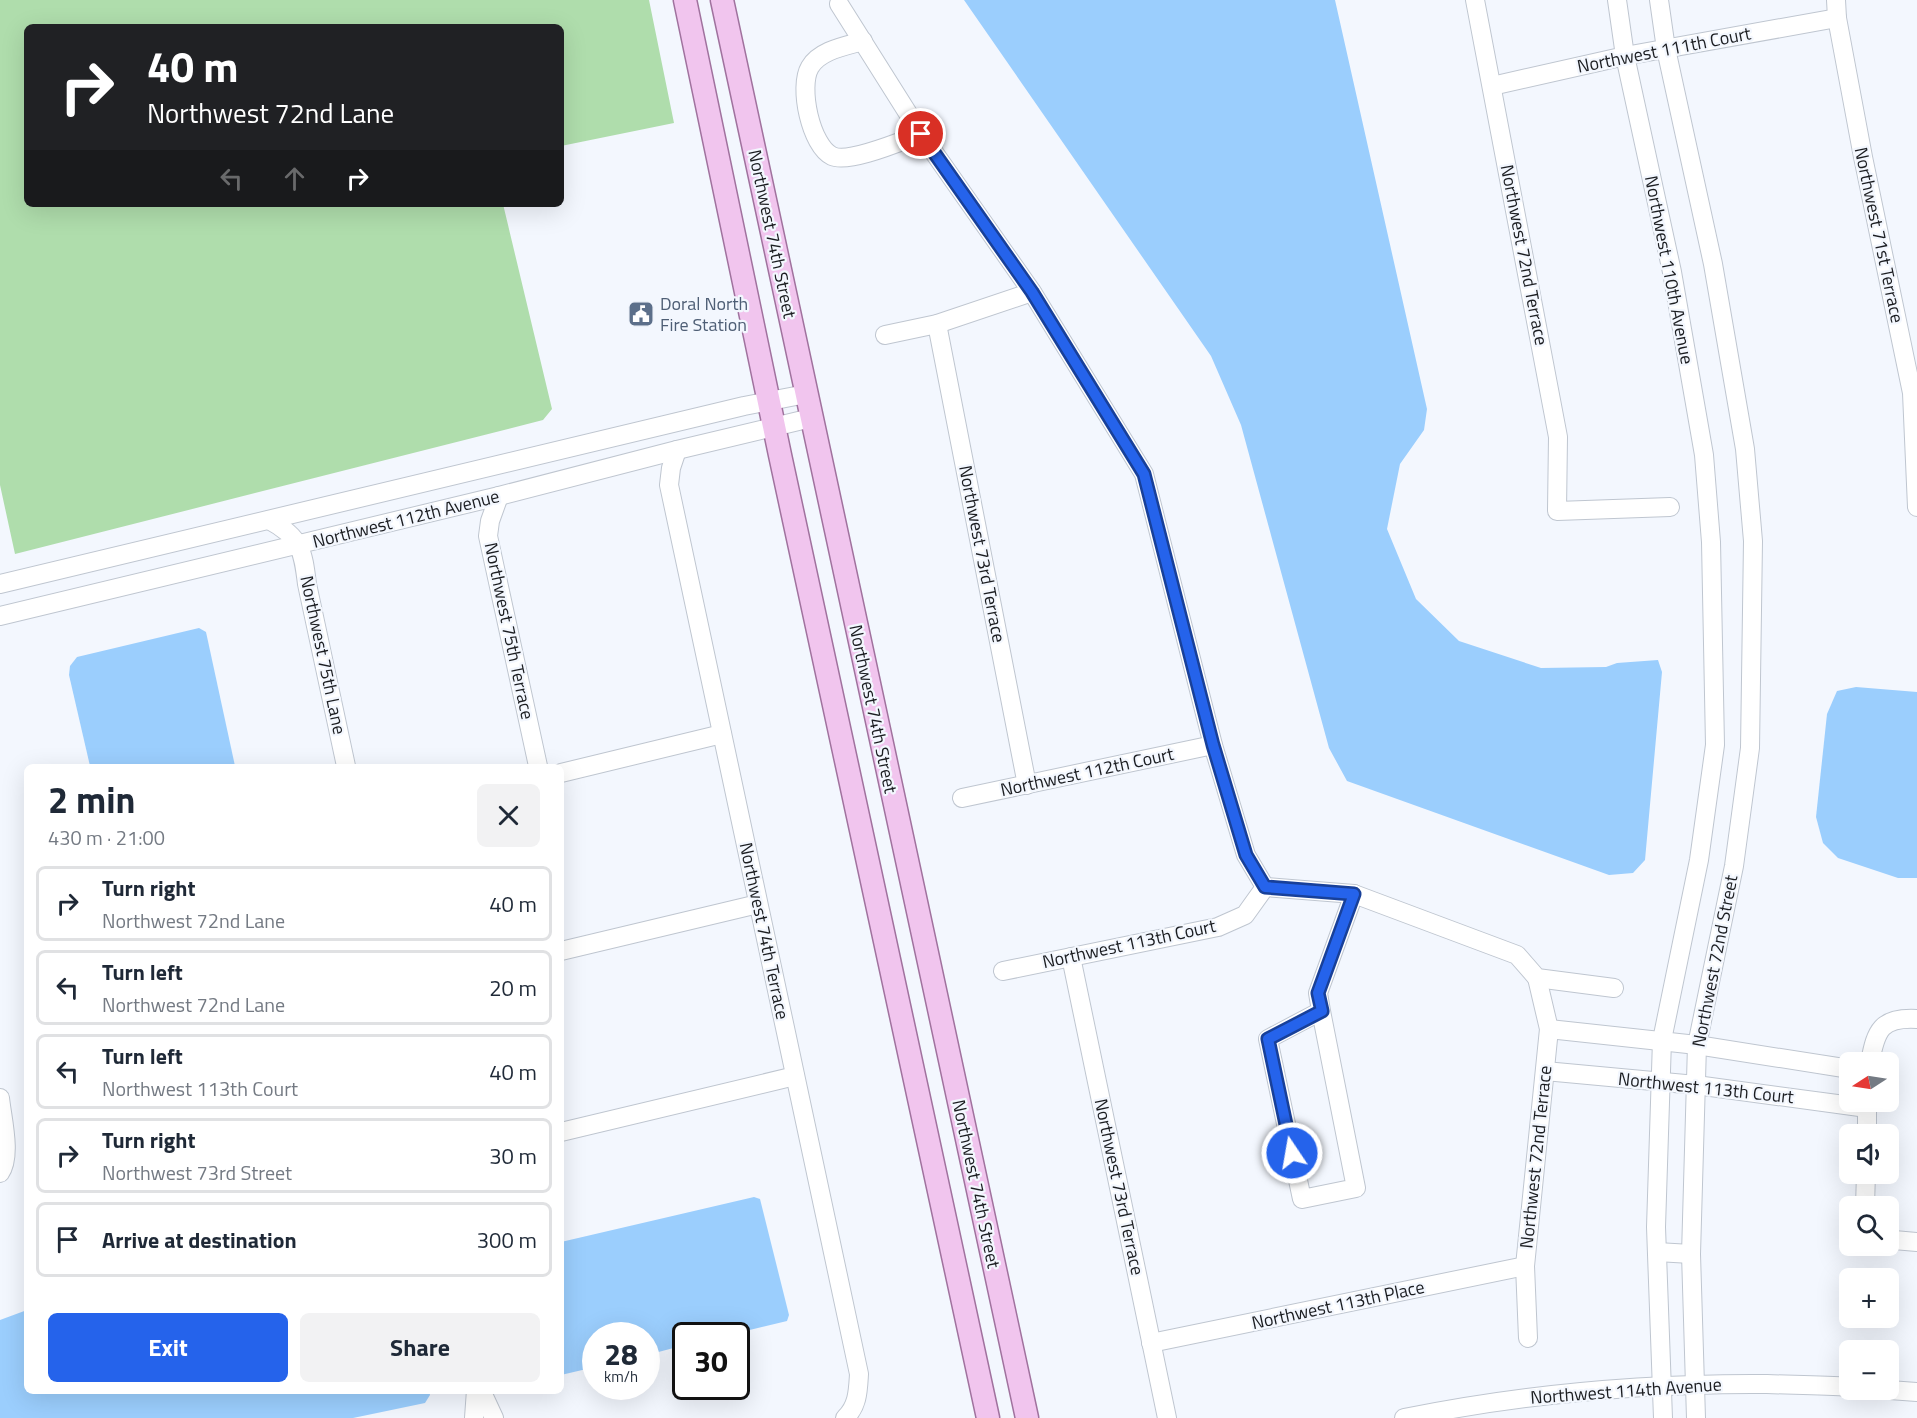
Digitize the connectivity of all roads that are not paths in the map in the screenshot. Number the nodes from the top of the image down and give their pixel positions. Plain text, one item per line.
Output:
1 (685, 0) edge
2 (722, 0) edge
3 (1475, 0) edge
4 (1617, 0) edge
5 (1659, 0) edge
6 (839, 4) dead end
7 (1836, 9) edge
8 (862, 41) junction
9 (1666, 49) junction
10 (1625, 56) junction
11 (1492, 86) junction
12 (921, 134) junction
13 (1032, 292) junction
14 (937, 324) junction
15 (885, 335) dead end
16 (806, 394) junction
17 (768, 401) junction
18 (811, 418) junction
19 (774, 426) junction
20 (677, 450) junction
21 (499, 496) junction
22 (1670, 507) dead end
23 (1917, 507) edge
24 (269, 520) junction
25 (1711, 542) joint
26 (299, 545) junction
27 (0, 584) edge
28 (0, 616) edge
29 (722, 734) junction
30 (1213, 745) junction
31 (346, 764) edge
32 (538, 764) edge
33 (564, 772) edge
34 (1027, 785) junction
35 (962, 798) dead end
36 (1265, 887) junction
37 (1354, 894) junction
38 (758, 904) junction
39 (564, 950) edge
40 (1071, 957) junction
41 (1003, 971) dead end
42 (1538, 978) junction
43 (1614, 988) dead end
44 (1322, 1011) junction
45 (1917, 1019) edge
46 (1549, 1029) junction
47 (1662, 1040) junction
48 (1696, 1045) junction
49 (1872, 1052) edge
50 (1839, 1067) edge
51 (1545, 1071) junction
52 (795, 1076) junction
53 (1660, 1082) junction
54 (1696, 1086) junction
55 (0, 1098) edge
56 (1839, 1101) edge
57 (564, 1131) edge
58 (0, 1173) edge
59 (1899, 1240) edge
60 (1917, 1242) edge
61 (1657, 1252) junction
62 (1691, 1254) junction
63 (1525, 1266) junction
64 (1528, 1338) dead end
65 (1151, 1343) junction
66 (1695, 1385) junction
67 (1662, 1386) junction
68 (1839, 1387) edge
69 (1899, 1391) edge
70 (1917, 1392) edge
71 (476, 1394) edge
72 (484, 1394) edge
73 (848, 1415) edge
74 (474, 1418) edge
75 (494, 1418) edge
76 (988, 1418) edge
77 (1027, 1418) edge
78 (1167, 1418) edge
79 (1406, 1418) edge
80 (1663, 1418) edge
81 (1696, 1418) edge

1 - 17 main road, Northwest 74th Street
2 - 16 main road, Northwest 74th Street
3 - 11 street, Northwest 72nd Terrace
4 - 10 street, Northwest 110th Avenue
5 - 9 street
6 - 8 street
7 - 9 street, Northwest 111th Court
7 - 23 street, Northwest 71st Terrace
8 - 12 street
8 - 12 street
9 - 10 street, Northwest 111th Court
9 - 48 street, Northwest 72nd Street
10 - 11 street, Northwest 111th Court
10 - 25 street, Northwest 110th Avenue
11 - 22 street, Northwest 72nd Terrace
12 - 13 street
13 - 14 street
13 - 30 street
14 - 15 street
14 - 34 street, Northwest 73rd Terrace
16 - 17 street, Northwest 112th Avenue
16 - 18 main road, Northwest 74th Street
17 - 19 main road, Northwest 74th Street
17 - 24 street, Northwest 112th Avenue
18 - 19 street, Northwest 112th Avenue
18 - 77 main road, Northwest 74th Street
19 - 20 street, Northwest 112th Avenue
19 - 76 main road, Northwest 74th Street
20 - 21 street, Northwest 112th Avenue
20 - 29 street, Northwest 74th Terrace
21 - 26 street, Northwest 112th Avenue
21 - 32 street, Northwest 75th Terrace
24 - 26 street
24 - 27 street, Northwest 112th Avenue
25 - 47 street, Northwest 72nd Street
26 - 28 street, Northwest 112th Avenue
26 - 31 street, Northwest 75th Lane
29 - 33 street
29 - 38 street, Northwest 74th Terrace
30 - 34 street, Northwest 112th Court
30 - 36 street
34 - 35 street, Northwest 112th Court
36 - 37 street
36 - 40 street, Northwest 113th Court
37 - 42 street
37 - 44 street
38 - 39 street
38 - 52 street, Northwest 74th Terrace
40 - 41 street, Northwest 113th Court
40 - 65 street, Northwest 73rd Terrace
42 - 43 street
42 - 46 street, Northwest 72nd Terrace
44 - 44 street
45 - 49 street
46 - 47 street, Northwest 113th Court
46 - 51 street, Northwest 72nd Terrace
47 - 48 street, Northwest 113th Court
47 - 53 street, Northwest 72nd Street
48 - 50 street, Northwest 113th Court
48 - 54 street, Northwest 72nd Street
51 - 53 street, Northwest 113th Court
51 - 63 street, Northwest 72nd Terrace
52 - 57 street
52 - 73 street, Northwest 74th Terrace
53 - 54 street, Northwest 113th Court
53 - 61 street, Northwest 72nd Street
54 - 56 street, Northwest 113th Court
54 - 62 street, Northwest 72nd Street
55 - 58 street
59 - 60 street
61 - 62 street
61 - 67 street, Northwest 72nd Street
62 - 66 street, Northwest 72nd Street
63 - 64 street, Northwest 72nd Terrace
63 - 65 street, Northwest 113th Place
65 - 78 street, Northwest 73rd Terrace
66 - 67 street, Northwest 114th Avenue
66 - 68 street, Northwest 114th Avenue
66 - 81 street, Northwest 72nd Street
67 - 79 street, Northwest 114th Avenue
67 - 80 street, Northwest 72nd Street
69 - 70 street
71 - 74 street
72 - 75 street

